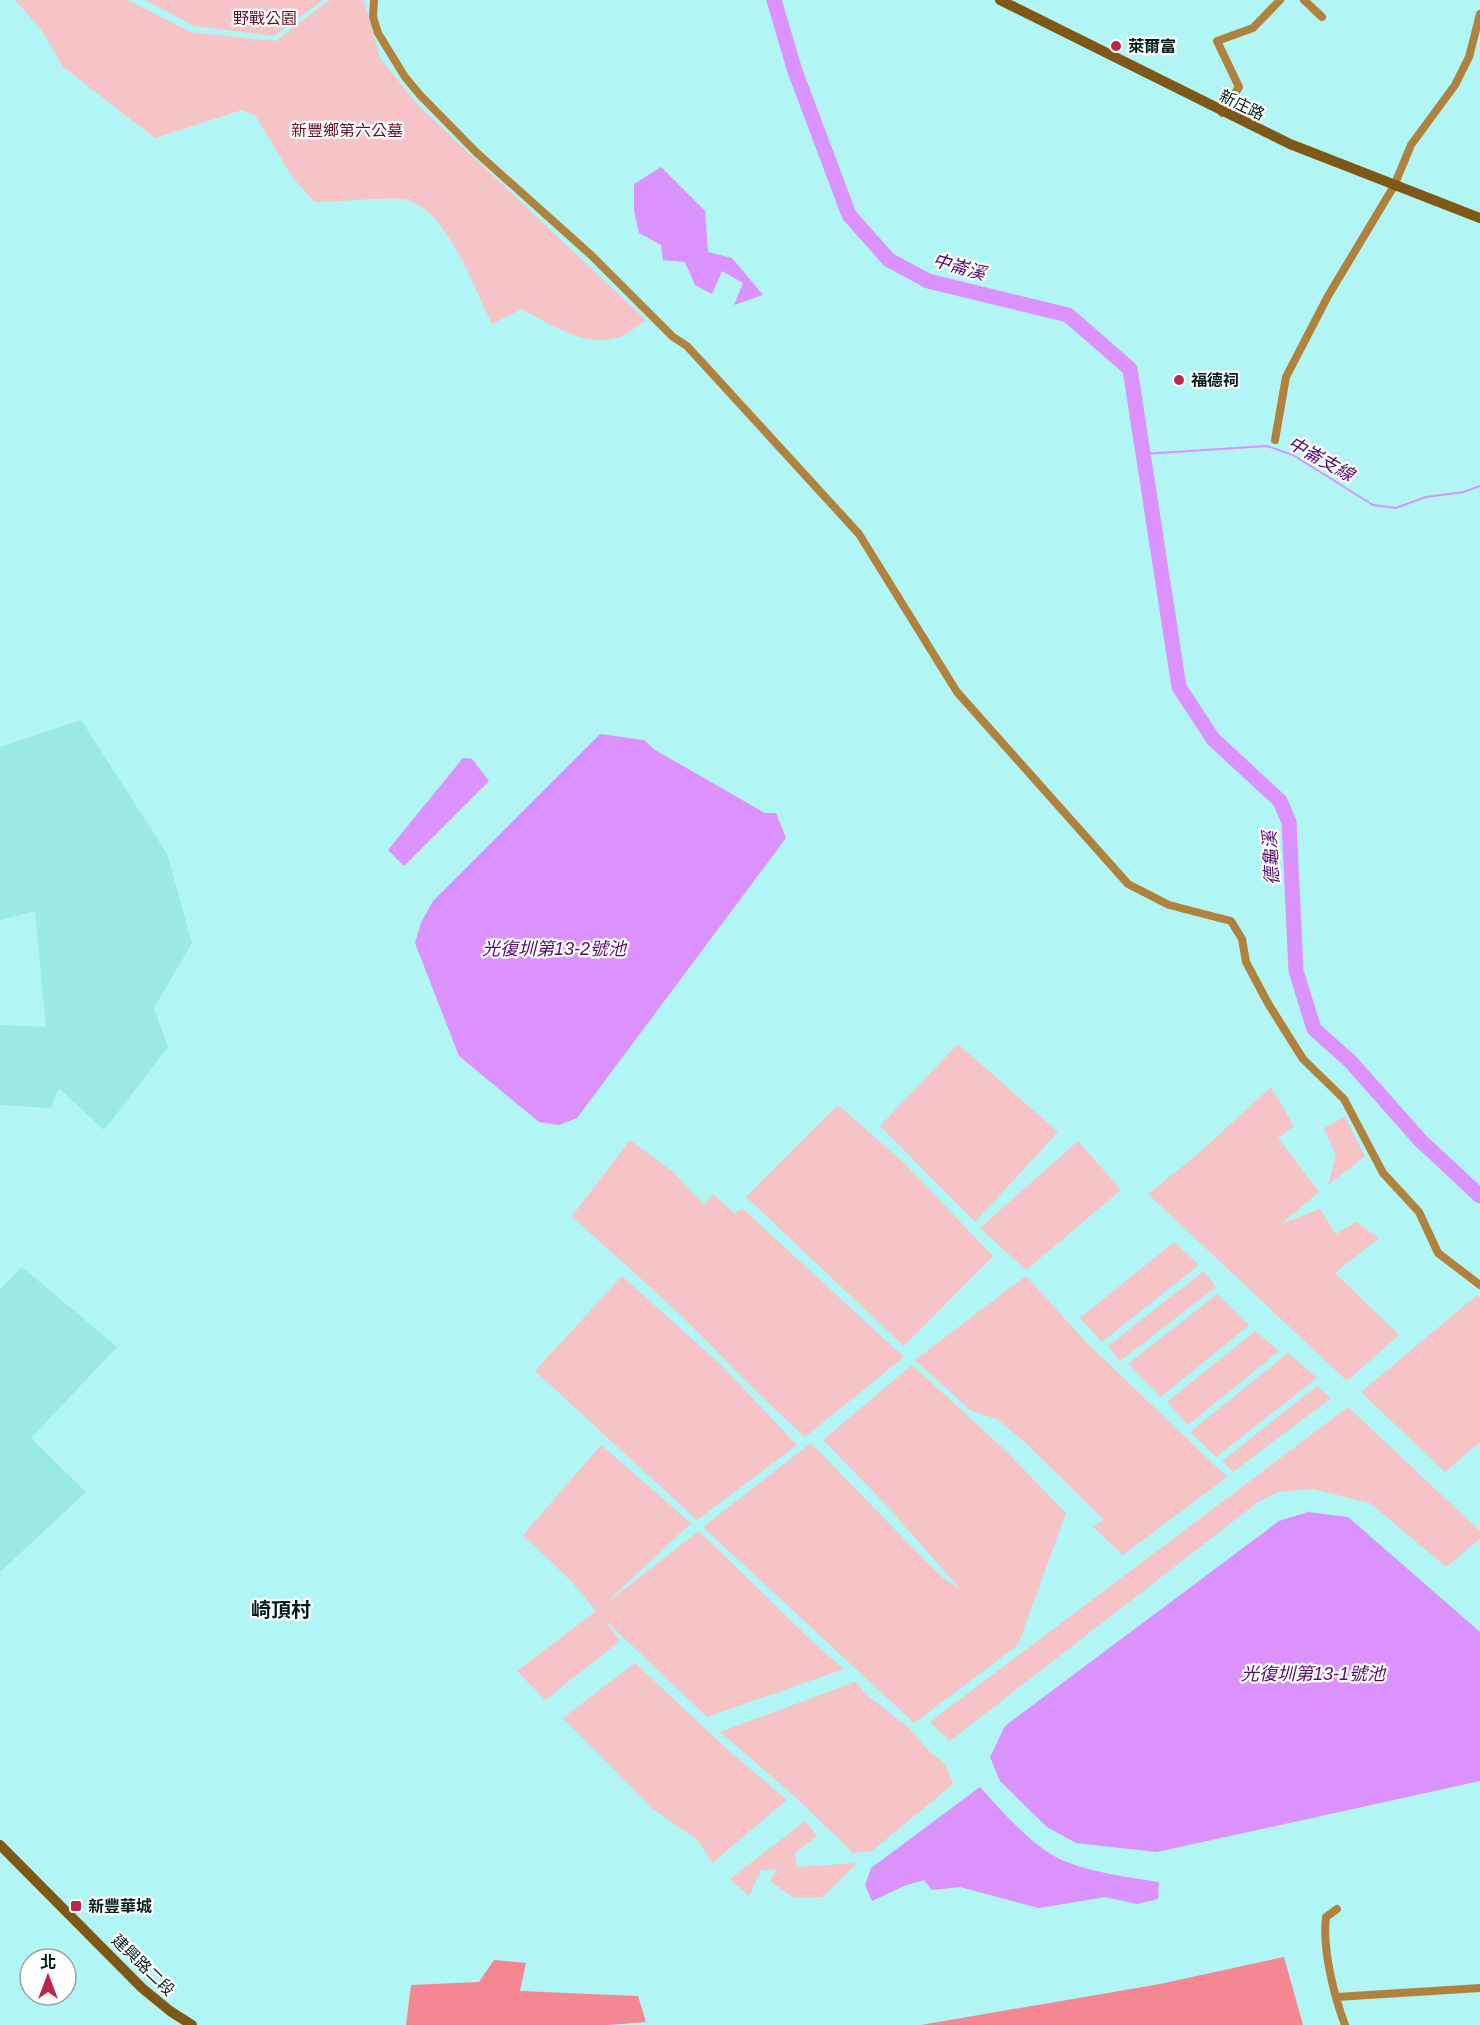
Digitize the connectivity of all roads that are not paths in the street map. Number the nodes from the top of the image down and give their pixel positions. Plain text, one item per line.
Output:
1 (374, 0) edge
2 (1000, 0) edge
3 (1280, 0) edge
4 (1304, 0) edge
5 (1480, 14) edge
6 (1322, 17) dead end
7 (1222, 113) junction
8 (1394, 186) junction
9 (1480, 218) edge
10 (1275, 440) dead end
11 (1480, 1285) edge
12 (0, 1845) edge
13 (1338, 1909) dead end
14 (1480, 1988) edge
15 (1337, 1997) junction
16 (192, 2025) edge
17 (1345, 2025) edge

1 - 11 street
2 - 7 street, 新庄路
3 - 7 street
4 - 6 street
5 - 8 street
7 - 8 street, 新庄路
8 - 9 street, 新庄路
8 - 10 street
12 - 16 street, 建興路二段
13 - 15 street
14 - 15 street
15 - 17 street

